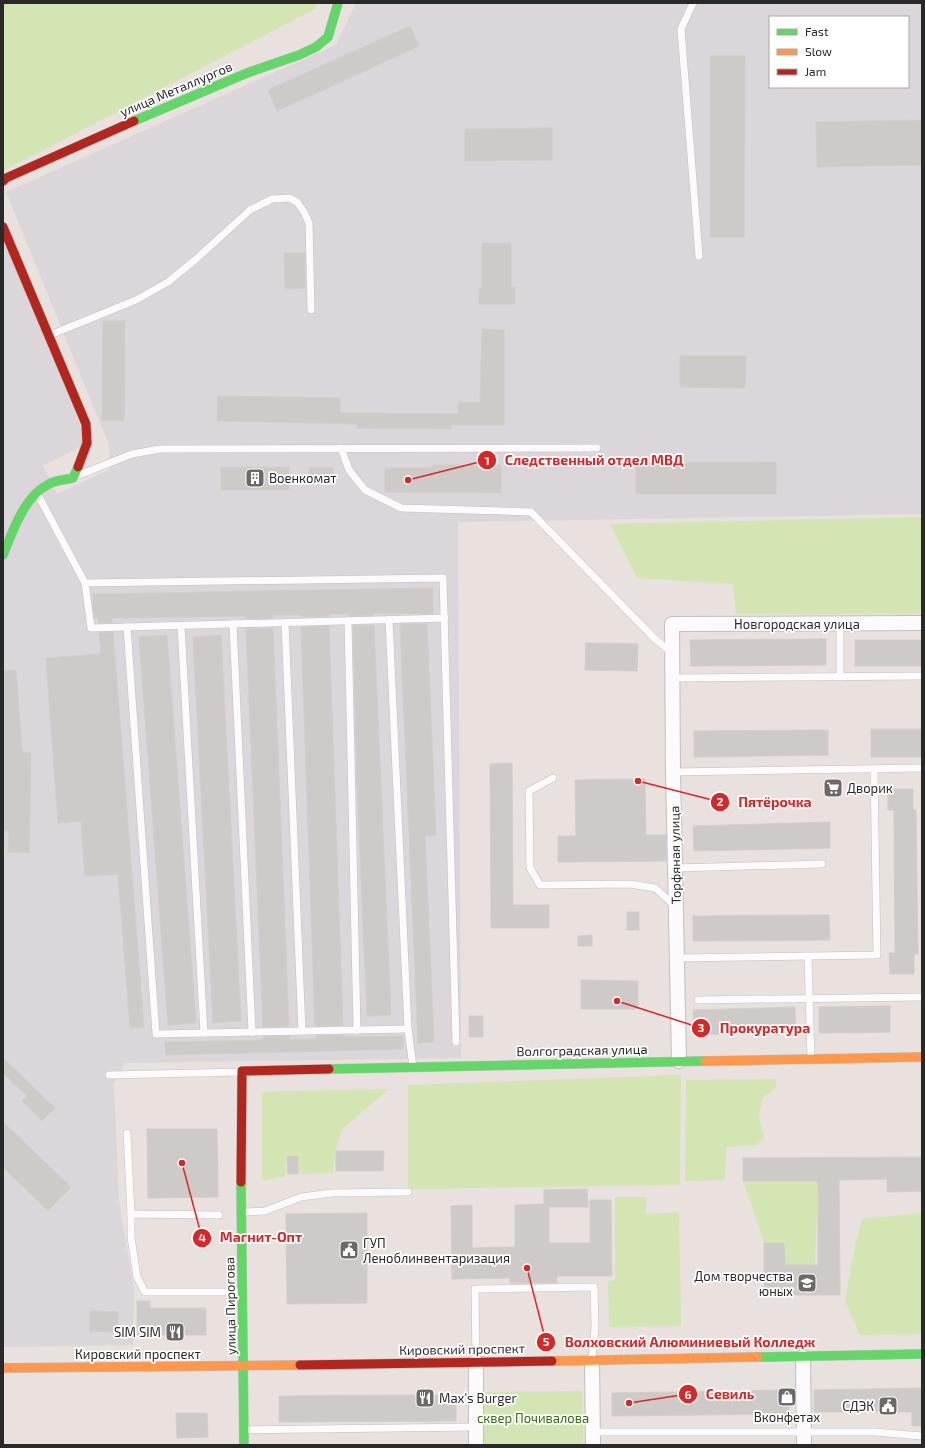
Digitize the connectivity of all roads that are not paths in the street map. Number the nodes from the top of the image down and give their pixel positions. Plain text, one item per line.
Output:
1 (338, 3) edge
2 (693, 3) edge
3 (3, 181) edge
4 (3, 227) edge
5 (699, 256) dead end
6 (311, 310) dead end
7 (48, 336) junction
8 (341, 448) junction
9 (597, 448) dead end
10 (73, 478) junction
11 (36, 493) junction
12 (3, 555) edge
13 (85, 584) junction
14 (445, 618) junction
15 (389, 620) junction
16 (348, 621) junction
17 (285, 623) junction
18 (922, 623) edge
19 (233, 624) junction
20 (672, 624) joint
21 (840, 624) junction
22 (181, 626) junction
23 (127, 627) junction
24 (672, 653) junction
25 (922, 676) edge
26 (840, 677) junction
27 (673, 678) junction
28 (922, 768) edge
29 (874, 769) junction
30 (673, 772) junction
31 (553, 778) dead end
32 (822, 864) dead end
33 (676, 868) junction
34 (676, 907) junction
35 (808, 956) junction
36 (678, 958) junction
37 (922, 997) edge
38 (810, 999) junction
39 (698, 1000) dead end
40 (408, 1029) junction
41 (357, 1030) junction
42 (302, 1031) junction
43 (252, 1032) junction
44 (204, 1033) junction
45 (456, 1042) dead end
46 (922, 1057) edge
47 (811, 1059) junction
48 (679, 1061) junction
49 (413, 1067) junction
50 (242, 1071) junction
51 (109, 1076) dead end
52 (127, 1133) dead end
53 (408, 1192) dead end
54 (241, 1212) junction
55 (131, 1214) junction
56 (218, 1215) dead end
57 (243, 1292) junction
58 (922, 1354) edge
59 (803, 1357) junction
60 (592, 1360) junction
61 (476, 1362) junction
62 (243, 1366) junction
63 (3, 1368) edge
64 (476, 1427) junction
65 (244, 1430) junction
66 (922, 1436) edge
67 (593, 1438) edge
68 (804, 1438) edge
69 (244, 1445) edge
70 (476, 1445) edge

1 - 3 street, улица Металлургов
2 - 5 lane
4 - 7 street
6 - 7 lane
7 - 10 street
8 - 9 lane
8 - 10 lane
8 - 24 lane
10 - 11 street
11 - 12 street
11 - 13 lane
13 - 14 lane
13 - 23 lane
14 - 15 lane
14 - 45 lane
15 - 16 lane
15 - 40 lane
16 - 17 lane
16 - 41 lane
17 - 19 lane
17 - 42 lane
18 - 21 street, Новгородская улица
19 - 22 lane
19 - 43 lane
20 - 21 street, Новгородская улица
20 - 24 street, Торфяная улица
21 - 26 lane
22 - 23 lane
22 - 44 lane
23 - 44 lane
24 - 27 street, Торфяная улица
25 - 26 lane
26 - 27 lane
27 - 30 street, Торфяная улица
28 - 29 lane
29 - 30 lane
29 - 35 lane
30 - 33 street, Торфяная улица
31 - 34 lane
32 - 33 lane
33 - 34 street, Торфяная улица
34 - 36 street, Торфяная улица
35 - 36 lane
35 - 38 lane
36 - 48 street, Торфяная улица
37 - 38 lane
38 - 39 lane
38 - 47 lane
40 - 41 lane
40 - 49 lane
41 - 42 lane
42 - 43 lane
43 - 44 lane
46 - 47 street, Волгоградская улица
47 - 48 street, Волгоградская улица
48 - 49 street, Волгоградская улица
49 - 50 street, Волгоградская улица
50 - 51 lane
50 - 54 street, улица Пирогова
52 - 55 lane
53 - 54 lane
54 - 57 street, улица Пирогова
55 - 56 lane
55 - 57 lane
57 - 62 street, улица Пирогова
58 - 59 street, Кировский проспект
59 - 60 street, Кировский проспект
59 - 68 street
60 - 61 street, Кировский проспект
60 - 61 lane
60 - 67 street
61 - 62 street, Кировский проспект
61 - 64 street
62 - 63 street, Кировский проспект
62 - 65 street, улица Пирогова
64 - 65 lane
64 - 70 street
65 - 69 street, улица Пирогова
66 - 68 lane
67 - 68 lane

